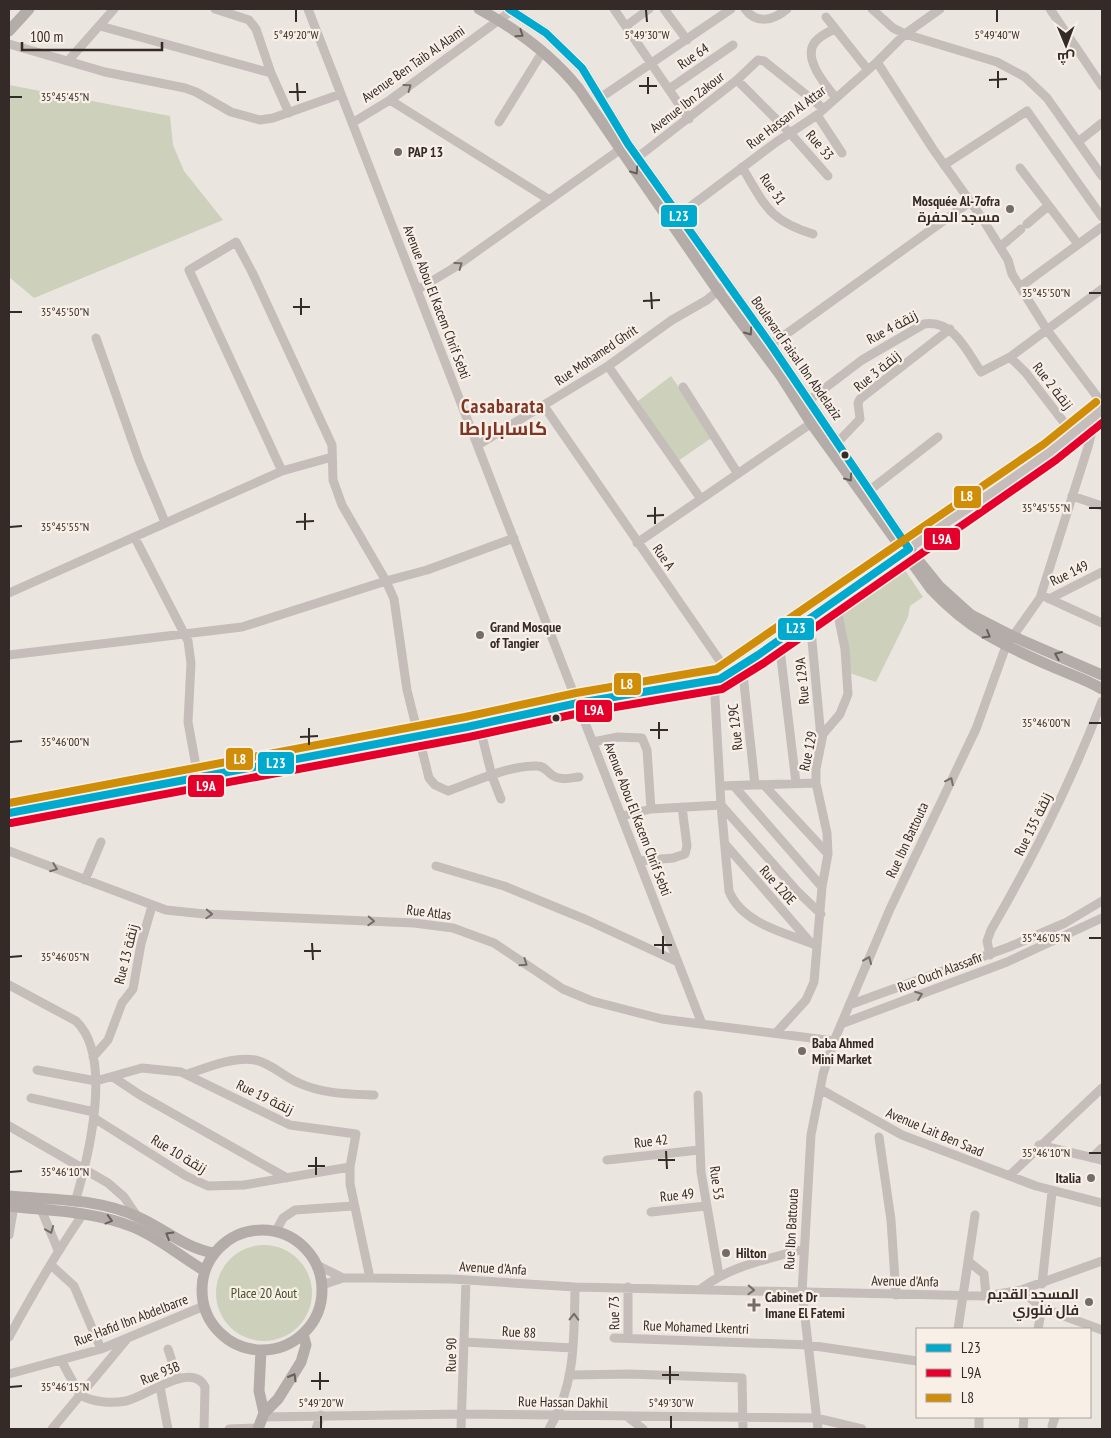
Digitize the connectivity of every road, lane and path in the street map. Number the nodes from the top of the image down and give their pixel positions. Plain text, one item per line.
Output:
1 (20, 9) edge
2 (29, 9) edge
3 (114, 9) edge
4 (215, 9) edge
5 (308, 9) edge
6 (478, 9) edge
7 (511, 9) edge
8 (614, 9) edge
9 (649, 9) edge
10 (664, 9) edge
11 (731, 9) edge
12 (745, 9) edge
13 (872, 9) edge
14 (940, 9) edge
15 (1050, 9) edge
16 (786, 10) edge
17 (826, 17) dead end
18 (498, 20) junction
19 (9, 21) edge
20 (100, 26) junction
21 (626, 26) junction
22 (835, 28) junction
23 (9, 31) edge
24 (905, 34) junction
25 (687, 40) junction
26 (9, 44) edge
27 (733, 46) dead end
28 (543, 50) junction
29 (68, 61) junction
30 (877, 62) junction
31 (653, 64) junction
32 (868, 70) junction
33 (271, 73) junction
34 (737, 80) junction
35 (1102, 86) edge
36 (669, 89) junction
37 (341, 94) junction
38 (600, 98) junction
39 (836, 98) junction
40 (390, 100) junction
41 (820, 112) junction
42 (288, 113) junction
43 (689, 119) junction
44 (499, 122) dead end
45 (352, 123) junction
46 (1102, 123) edge
47 (790, 133) junction
48 (1078, 142) junction
49 (624, 146) junction
50 (842, 152) dead end
51 (638, 157) junction
52 (944, 165) junction
53 (1099, 166) edge
54 (742, 168) junction
55 (1020, 168) dead end
56 (828, 176) dead end
57 (1102, 176) edge
58 (548, 199) junction
59 (971, 201) junction
60 (1048, 206) junction
61 (679, 216) junction
62 (1102, 217) edge
63 (1102, 227) edge
64 (813, 234) dead end
65 (1078, 244) junction
66 (1000, 247) junction
67 (722, 287) junction
68 (1020, 287) junction
69 (1102, 289) edge
70 (417, 290) junction
71 (950, 329) junction
72 (1047, 330) junction
73 (96, 338) dead end
74 (771, 345) junction
75 (1010, 357) junction
76 (608, 366) junction
77 (683, 387) dead end
78 (808, 401) junction
79 (1102, 403) edge
80 (544, 406) junction
81 (1099, 412) edge
82 (815, 420) junction
83 (1072, 434) junction
84 (938, 437) dead end
85 (838, 442) junction
86 (478, 445) junction
87 (332, 457) junction
88 (282, 471) junction
89 (738, 474) junction
90 (870, 490) junction
91 (1072, 496) junction
92 (701, 499) junction
93 (1102, 506) edge
94 (165, 522) junction
95 (135, 538) junction
96 (514, 538) junction
97 (637, 543) junction
98 (906, 551) junction
99 (1102, 572) edge
100 (386, 581) junction
101 (9, 593) edge
102 (1045, 597) junction
103 (835, 600) junction
104 (810, 619) junction
105 (1102, 623) edge
106 (184, 633) junction
107 (779, 641) junction
108 (1009, 641) junction
109 (9, 655) edge
110 (742, 665) junction
111 (729, 674) junction
112 (1102, 675) edge
113 (714, 680) junction
114 (1101, 688) edge
115 (1102, 701) edge
116 (578, 703) junction
117 (479, 724) junction
118 (417, 736) junction
119 (821, 741) junction
120 (593, 742) junction
121 (492, 776) junction
122 (198, 777) junction
123 (579, 777) dead end
124 (796, 783) junction
125 (816, 783) junction
126 (759, 785) junction
127 (720, 786) junction
128 (734, 786) junction
129 (501, 799) dead end
130 (721, 805) junction
131 (682, 807) junction
132 (651, 810) junction
133 (9, 813) edge
134 (622, 816) junction
135 (101, 842) dead end
136 (724, 844) junction
137 (9, 851) edge
138 (828, 854) junction
139 (639, 861) junction
140 (436, 866) dead end
141 (85, 880) junction
142 (822, 887) junction
143 (1102, 901) edge
144 (152, 906) junction
145 (821, 914) junction
146 (1102, 918) edge
147 (813, 944) junction
148 (990, 955) junction
149 (678, 962) junction
150 (9, 985) edge
151 (849, 1006) junction
152 (702, 1024) junction
153 (841, 1024) junction
154 (776, 1033) junction
155 (834, 1041) junction
156 (93, 1057) junction
157 (38, 1070) dead end
158 (188, 1074) junction
159 (113, 1077) junction
160 (96, 1081) junction
161 (1102, 1088) edge
162 (820, 1089) junction
163 (374, 1095) dead end
164 (698, 1095) dead end
165 (31, 1098) dead end
166 (94, 1115) junction
167 (9, 1126) edge
168 (879, 1136) dead end
169 (1039, 1146) junction
170 (1102, 1148) edge
171 (698, 1150) junction
172 (1092, 1158) junction
173 (607, 1160) dead end
174 (1102, 1160) edge
175 (350, 1167) junction
176 (85, 1168) junction
177 (1009, 1176) junction
178 (287, 1178) junction
179 (1052, 1192) junction
180 (75, 1202) junction
181 (10, 1203) edge
182 (1102, 1203) edge
183 (353, 1206) junction
184 (706, 1206) junction
185 (41, 1209) junction
186 (651, 1212) dead end
187 (83, 1214) junction
188 (975, 1215) dead end
189 (137, 1216) junction
190 (276, 1231) junction
191 (9, 1235) edge
192 (58, 1250) junction
193 (803, 1250) junction
194 (214, 1253) junction
195 (968, 1261) junction
196 (1102, 1261) edge
197 (52, 1265) junction
198 (317, 1265) junction
199 (205, 1271) junction
200 (719, 1275) junction
201 (343, 1278) junction
202 (370, 1278) junction
203 (466, 1280) junction
204 (1042, 1284) junction
205 (322, 1285) junction
206 (574, 1287) junction
207 (628, 1287) junction
208 (702, 1288) junction
209 (1021, 1290) junction
210 (802, 1292) junction
211 (896, 1295) junction
212 (963, 1296) junction
213 (986, 1296) junction
214 (204, 1306) junction
215 (1042, 1308) junction
216 (1072, 1325) edge
217 (958, 1328) edge
218 (1038, 1328) edge
219 (1090, 1328) edge
220 (302, 1334) junction
221 (9, 1336) edge
222 (614, 1338) dead end
223 (628, 1338) junction
224 (126, 1340) junction
225 (464, 1342) junction
226 (808, 1345) junction
227 (573, 1348) junction
228 (101, 1349) junction
229 (168, 1349) dead end
230 (261, 1350) junction
231 (61, 1360) junction
232 (916, 1361) edge
233 (9, 1374) edge
234 (571, 1375) junction
235 (178, 1379) junction
236 (160, 1387) junction
237 (80, 1396) junction
238 (462, 1414) junction
239 (321, 1415) junction
240 (557, 1416) junction
241 (628, 1417) junction
242 (743, 1418) junction
243 (816, 1418) junction
244 (1055, 1418) edge
245 (261, 1422) edge
246 (1052, 1426) dead end
247 (52, 1429) edge
248 (168, 1429) edge
249 (204, 1429) edge
250 (229, 1429) edge
251 (316, 1429) edge
252 (461, 1429) edge
253 (549, 1429) edge
254 (642, 1429) edge
255 (743, 1429) edge
256 (818, 1429) edge
257 (862, 1429) edge

1 - 19 main road
2 - 23 main road
3 - 20 street
4 - 33 street
5 - 37 street, Avenue Abou El Kacem Chrif Sebti
6 - 18 main road, Boulevard Faisal Ibn Abdelaziz
7 - 18 street, Avenue Ben Taib Al Alami
7 - 38 main road, Boulevard Faisal Ibn Abdelaziz
8 - 21 street
9 - 21 street
10 - 25 street
11 - 25 street
12 - 16 street
13 - 24 street
14 - 24 street, Rue Hassan Al Attar
15 - 35 street
17 - 22 street
18 -> 28 main road, Boulevard Faisal Ibn Abdelaziz
40 -> 18 street, Avenue Ben Taib Al Alami
20 - 29 street
20 - 33 street
21 - 31 street
22 - 32 street
22 - 39 street
24 - 30 street, Rue Hassan Al Attar
24 - 48 street
25 - 31 street
26 - 29 street
27 - 36 street, Rue 64
28 - 44 street
28 - 49 main road, Boulevard Faisal Ibn Abdelaziz
29 - 42 street
30 - 32 street, Rue Hassan Al Attar
30 - 52 street
31 - 36 street
31 - 38 street
32 - 39 street, Rue Hassan Al Attar
33 - 42 street
34 - 41 street, Avenue Ibn Zakour
34 - 43 street, Avenue Ibn Zakour
34 - 47 street, Rue 33
36 - 43 street
37 - 42 street
37 - 45 street, Avenue Abou El Kacem Chrif Sebti
38 - 49 main road, Boulevard Faisal Ibn Abdelaziz
39 - 41 street, Rue Hassan Al Attar
40 - 45 street, Avenue Ben Taib Al Alami
40 - 58 street
41 - 47 street, Rue Hassan Al Attar
41 - 50 street
43 - 51 street, Avenue Ibn Zakour
45 - 70 street, Avenue Abou El Kacem Chrif Sebti
46 - 48 street
47 - 54 street, Rue Hassan Al Attar
47 - 56 street, Rue 33
48 - 53 street
49 - 51 main road, Boulevard Faisal Ibn Abdelaziz
49 - 58 street
49 -> 67 main road, Boulevard Faisal Ibn Abdelaziz
51 - 61 main road, Boulevard Faisal Ibn Abdelaziz
52 - 59 street
52 - 62 street
53 - 57 street
54 - 61 street, Rue Hassan Al Attar
54 - 64 street, Rue 31
55 - 60 street
70 -> 58 street
59 - 66 street
59 - 74 street
60 - 65 street
60 - 66 street
61 - 67 main road, Boulevard Faisal Ibn Abdelaziz
63 - 65 street
65 - 68 street
66 - 68 street
67 - 74 main road, Boulevard Faisal Ibn Abdelaziz
67 - 76 street, Rue Mohamed Ghrit
67 -> 82 main road, Boulevard Faisal Ibn Abdelaziz
68 - 72 street
69 - 72 street
70 - 86 street, Avenue Abou El Kacem Chrif Sebti
71 - 75 street
71 - 78 street, Rue 4 زنقة
71 - 85 street, Rue 3 زنقة
72 - 75 street
72 - 79 street
73 - 94 street
74 - 78 main road, Boulevard Faisal Ibn Abdelaziz
75 - 83 street, Rue 2 زنقة
76 - 80 street, Rue Mohamed Ghrit
76 - 92 street
77 - 89 street
78 - 82 main road, Boulevard Faisal Ibn Abdelaziz
80 - 86 street, Rue Mohamed Ghrit
80 - 97 street, Rue A
81 - 83 street
81 - 91 street, Rue Ibn Battouta
82 - 85 main road, Boulevard Faisal Ibn Abdelaziz
82 - 89 street
82 -> 98 main road, Boulevard Faisal Ibn Abdelaziz
83 - 98 street
84 - 90 street
85 - 90 main road, Boulevard Faisal Ibn Abdelaziz
86 - 96 street, Avenue Abou El Kacem Chrif Sebti
87 - 88 street
87 - 88 street
87 - 100 street
88 - 94 street
89 - 92 street
90 - 98 main road, Boulevard Faisal Ibn Abdelaziz
91 - 93 street
91 - 102 street, Rue Ibn Battouta
92 - 97 street
94 - 95 street
95 - 101 street
95 - 106 street
96 - 100 street
96 - 116 street, Avenue Abou El Kacem Chrif Sebti
97 - 111 street, Rue A
98 - 103 street
98 - 108 main road, Boulevard Faisal Ibn Abdelaziz
99 - 102 street, Rue 149
100 - 106 street
100 - 118 street
102 - 105 street
102 - 108 street, Rue Ibn Battouta
103 - 104 street
103 - 119 street, Rue 129
104 - 107 street
104 - 119 street, Rue 129A
106 - 109 street
106 - 122 street
107 - 110 street
107 - 124 street
112 -> 108 main road, Boulevard Faisal Ibn Abdelaziz
108 - 114 main road, Boulevard Faisal Ibn Abdelaziz
151 -> 108 street, Rue Ibn Battouta
110 - 111 street
110 - 126 street, Rue 129C
111 - 113 street
113 - 116 street
113 - 127 street
115 - 148 street, Rue 135 زنقة
116 - 117 street
116 - 120 street, Avenue Abou El Kacem Chrif Sebti
117 - 118 street
117 - 121 street
118 - 121 street
118 - 122 street
119 - 125 street, Rue 129
120 - 132 street
120 - 134 street, Avenue Abou El Kacem Chrif Sebti
121 - 123 street
121 - 129 street
122 - 133 street
124 - 125 street
124 - 126 street
125 - 138 street, Rue 129
126 - 128 street
126 - 138 street
127 - 128 street
127 - 130 street
128 - 142 street
130 - 131 street
130 - 136 street
130 - 145 street
131 - 132 street
131 - 139 street
132 - 134 street
134 - 139 street, Avenue Abou El Kacem Chrif Sebti
135 - 141 street
136 - 147 street, Rue 120E
136 - 147 street
137 -> 141 street, Rue Atlas
138 - 142 street, Rue 129
139 - 149 street, Avenue Abou El Kacem Chrif Sebti
140 - 149 street
141 - 144 street, Rue Atlas
142 - 145 street, Rue 129
143 - 148 street, Rue Ouch Alassafir
144 -> 152 street, Rue Atlas
144 - 156 street, Rue 13 زنقة
145 - 147 street, Rue 129
153 -> 146 street, Rue Ouch Alassafir
147 - 154 street, Rue 129
148 - 151 street, Rue Ouch Alassafir
149 - 152 street, Avenue Abou El Kacem Chrif Sebti
150 - 156 street
151 - 153 street, Rue Ibn Battouta
152 - 154 street, Rue Atlas
153 - 155 street, Rue Ibn Battouta
154 - 155 street, Rue Atlas
155 - 162 street, Rue Ibn Battouta
156 - 160 street
157 - 160 street
158 - 159 street, Rue 19 زنقة
158 - 163 street
158 - 175 street, Rue 19 زنقة
159 - 160 street, Rue 19 زنقة
159 - 178 street
160 - 166 street
161 - 169 street
162 - 177 street, Avenue Lait Ben Saad
162 - 193 street, Rue Ibn Battouta
164 - 171 street, Rue 53
165 - 166 street, Rue 10 زنقة
166 - 176 street
166 - 178 street, Rue 10 زنقة
167 - 176 street
168 - 211 street
169 - 172 street
169 - 177 street
170 - 172 street
171 - 173 street, Rue 42
171 - 184 street, Rue 53
172 - 174 street
175 - 178 street, Rue 10 زنقة
175 - 183 street, Rue 19 زنقة
176 - 180 street
176 - 189 street
177 - 179 street, Avenue Lait Ben Saad
179 - 182 street, Avenue Lait Ben Saad
179 - 204 street
180 - 181 main road
180 - 189 main road
181 - 185 main road
181 - 191 street
183 - 190 street
183 - 202 street, Rue 19 زنقة
184 - 186 street, Rue 49
184 - 200 street, Rue 53
185 - 187 main road
185 -> 192 street
187 - 192 street
187 -> 199 main road
188 - 195 street
194 -> 189 main road
190 - 194 main road
190 - 198 main road
192 - 197 street
193 - 200 street
193 - 210 street, Rue Ibn Battouta
194 - 199 main road
195 - 212 street
195 - 213 street
196 - 204 street, Avenue d'Anfa
197 - 221 street
197 - 228 street
198 - 201 street, Avenue d'Anfa
198 - 205 main road
199 - 214 main road
200 - 208 street
201 - 202 street, Avenue d'Anfa
201 - 205 street, Avenue d'Anfa
202 - 203 street, Avenue d'Anfa
203 - 206 street, Avenue d'Anfa
203 - 225 street, Rue 90
204 - 209 street, Avenue d'Anfa
205 - 220 main road
206 - 207 street, Avenue d'Anfa
227 -> 206 street
207 - 208 street, Avenue d'Anfa
207 - 223 street, Rue 73
208 -> 210 street, Avenue d'Anfa
209 - 213 street, Avenue d'Anfa
209 - 215 street
210 - 211 street, Avenue d'Anfa
210 - 226 street, Rue Ibn Battouta
211 - 212 street, Avenue d'Anfa
212 - 213 street, Avenue d'Anfa
212 - 217 street
214 - 224 street, Rue Hafid Ibn Abdelbarre
214 - 230 main road
215 - 216 street
215 - 218 street
216 - 219 street
220 - 230 main road
245 -> 220 main road
222 - 223 street, Rue Mohamed Lkentri
223 - 226 street, Rue Mohamed Lkentri
224 - 228 street, Rue Hafid Ibn Abdelbarre
224 - 237 street
225 - 227 street, Rue 88
225 - 238 street, Rue 90
226 - 232 street, Rue Mohamed Lkentri
226 - 243 street, Rue Ibn Battouta
227 - 234 street
228 - 231 street, Rue Hafid Ibn Abdelbarre
229 - 235 street
230 - 245 main road
231 - 233 street, Rue Hafid Ibn Abdelbarre
231 - 237 street
234 - 240 street
234 - 242 street
235 - 236 street, Rue 93B
235 - 249 street, Rue 93B
236 - 237 street, Rue 93B
236 - 248 street
237 - 247 street
238 - 239 street, Rue Hassan Dakhil
238 - 240 street, Rue Hassan Dakhil
238 - 252 street, Rue 90
239 - 245 street, Rue Hassan Dakhil
239 - 251 street
240 - 241 street, Rue Hassan Dakhil
240 - 253 street
241 - 242 street, Rue Hassan Dakhil
241 - 254 street
242 - 243 street, Rue Hassan Dakhil
242 - 255 street
243 - 256 street, Rue Ibn Battouta
243 - 257 street, Rue Hassan Dakhil
244 - 246 street
245 - 250 street, Rue Hassan Dakhil

